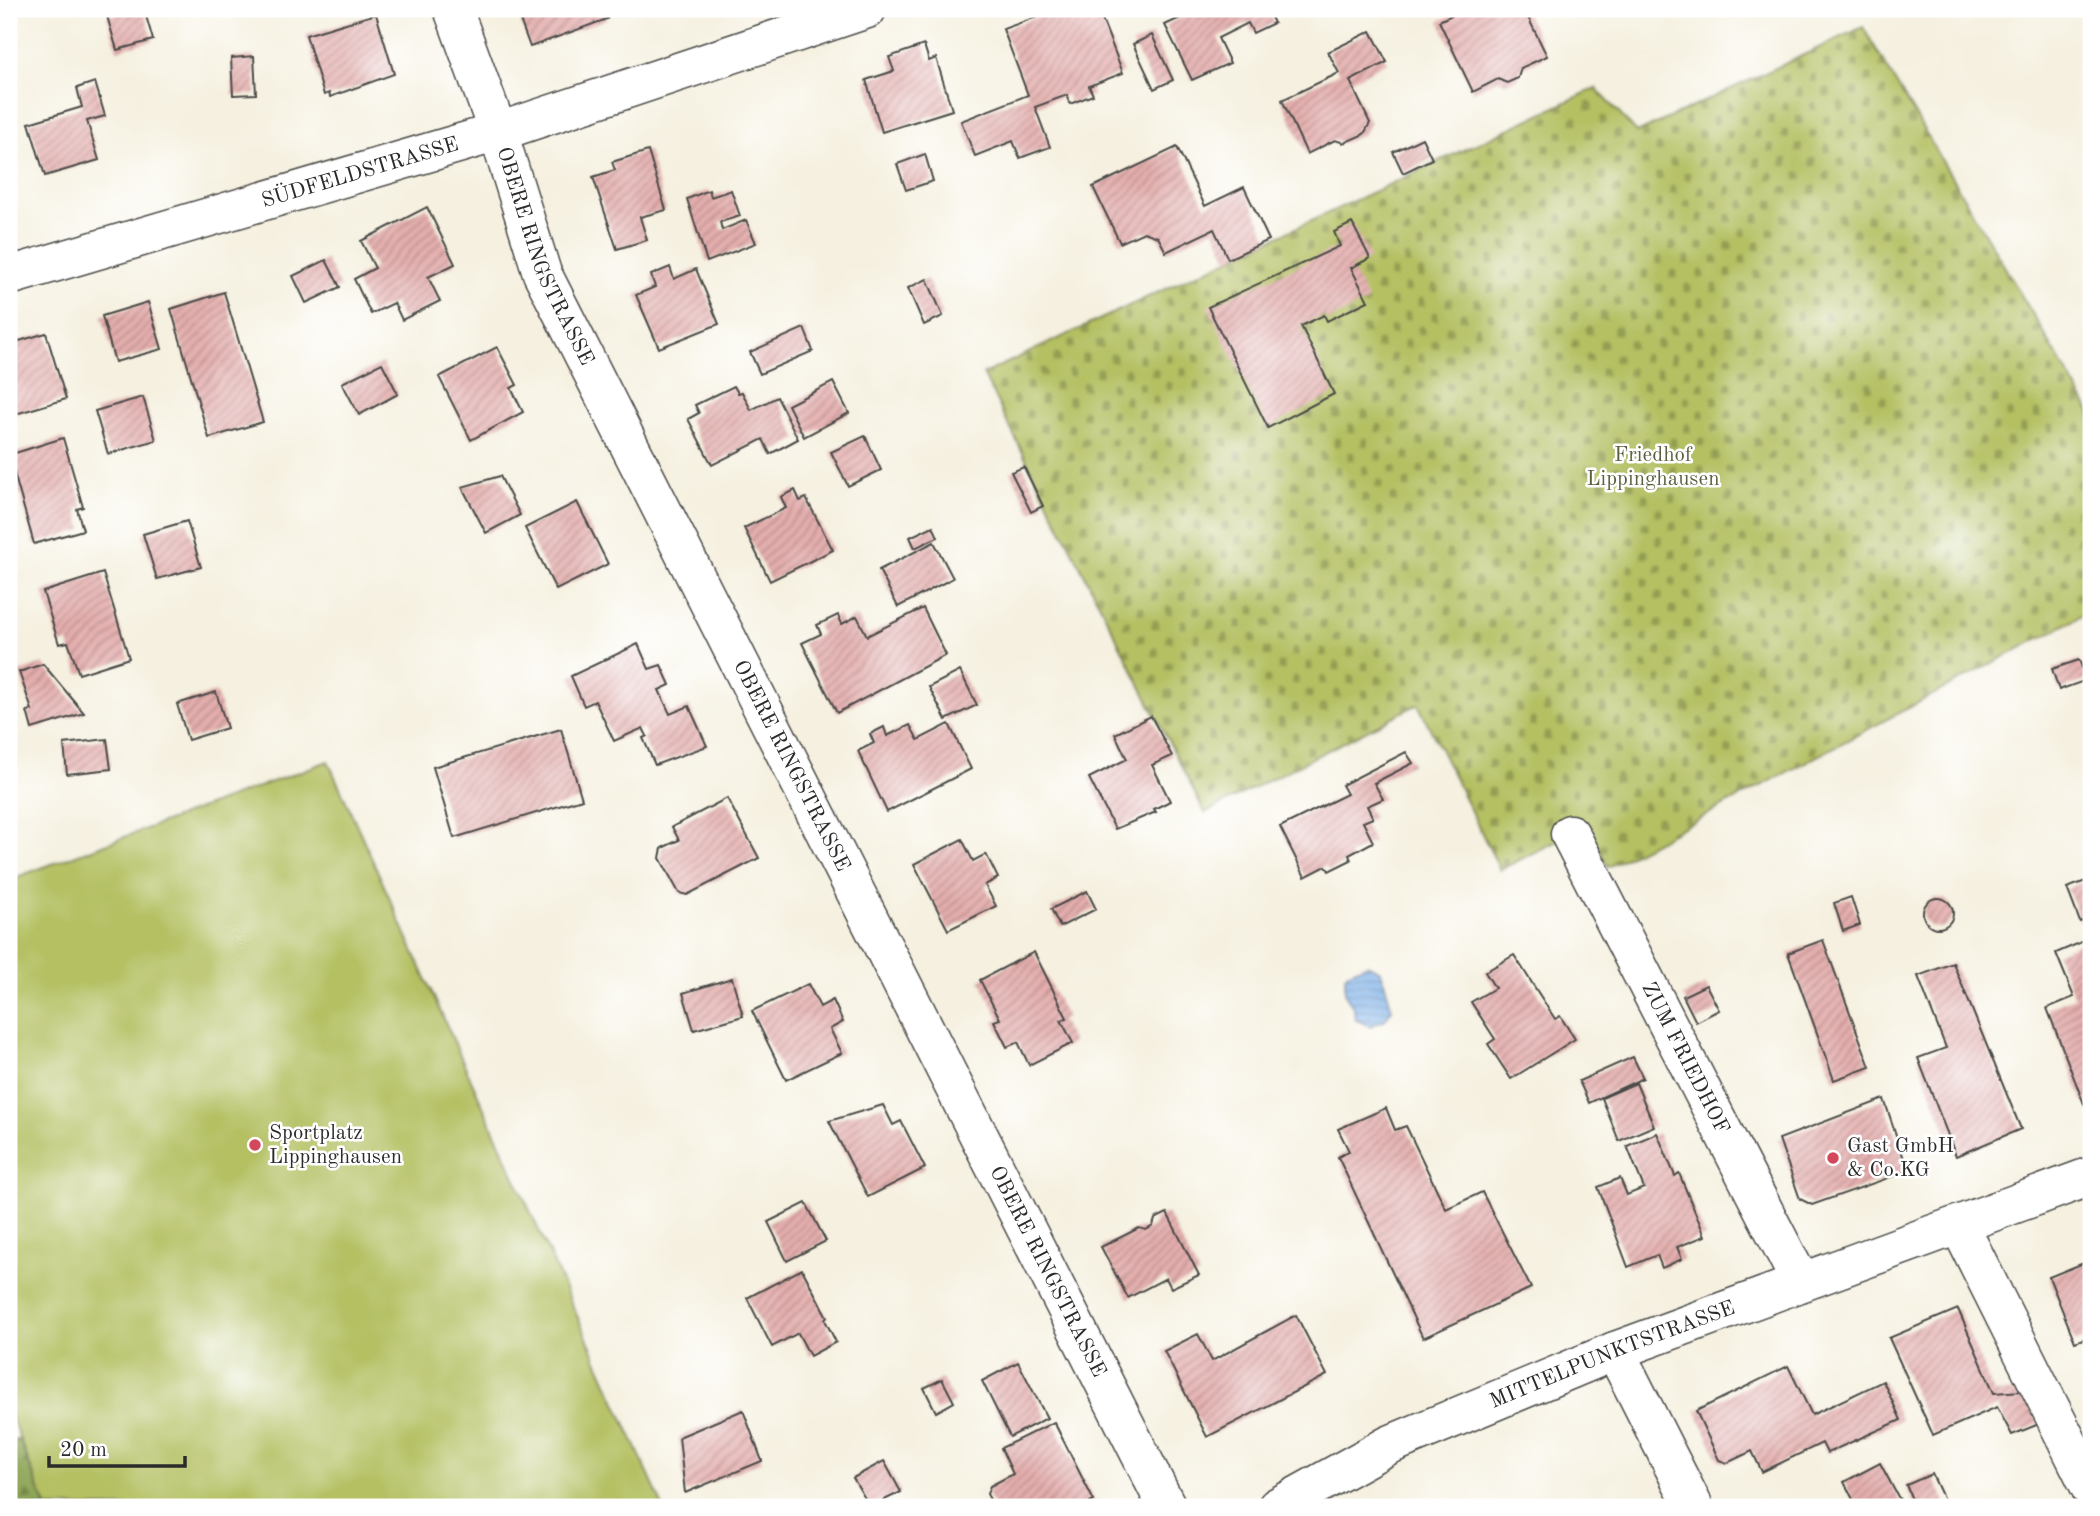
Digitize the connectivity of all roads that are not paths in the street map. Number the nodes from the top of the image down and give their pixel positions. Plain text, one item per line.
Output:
1 (453, 9) edge
2 (867, 9) edge
3 (498, 132) junction
4 (9, 276) edge
5 (1570, 834) dead end
6 (2091, 1176) edge
7 (1960, 1227) junction
8 (1800, 1281) junction
9 (1615, 1351) junction
10 (2091, 1489) edge
11 (1167, 1507) edge
12 (1277, 1507) edge
13 (1693, 1507) edge

1 - 3 street, OBERE RINGSTRASSE
2 - 3 street, SÜDFELDSTRASSE
3 - 4 street, SÜDFELDSTRASSE
3 - 11 street, OBERE RINGSTRASSE
5 - 8 street, ZUM FRIEDHOF
6 - 7 street, MITTELPUNKTSTRASSE
7 - 8 street, MITTELPUNKTSTRASSE
7 - 10 street
8 - 9 street, MITTELPUNKTSTRASSE
9 - 12 street, MITTELPUNKTSTRASSE
9 - 13 street

